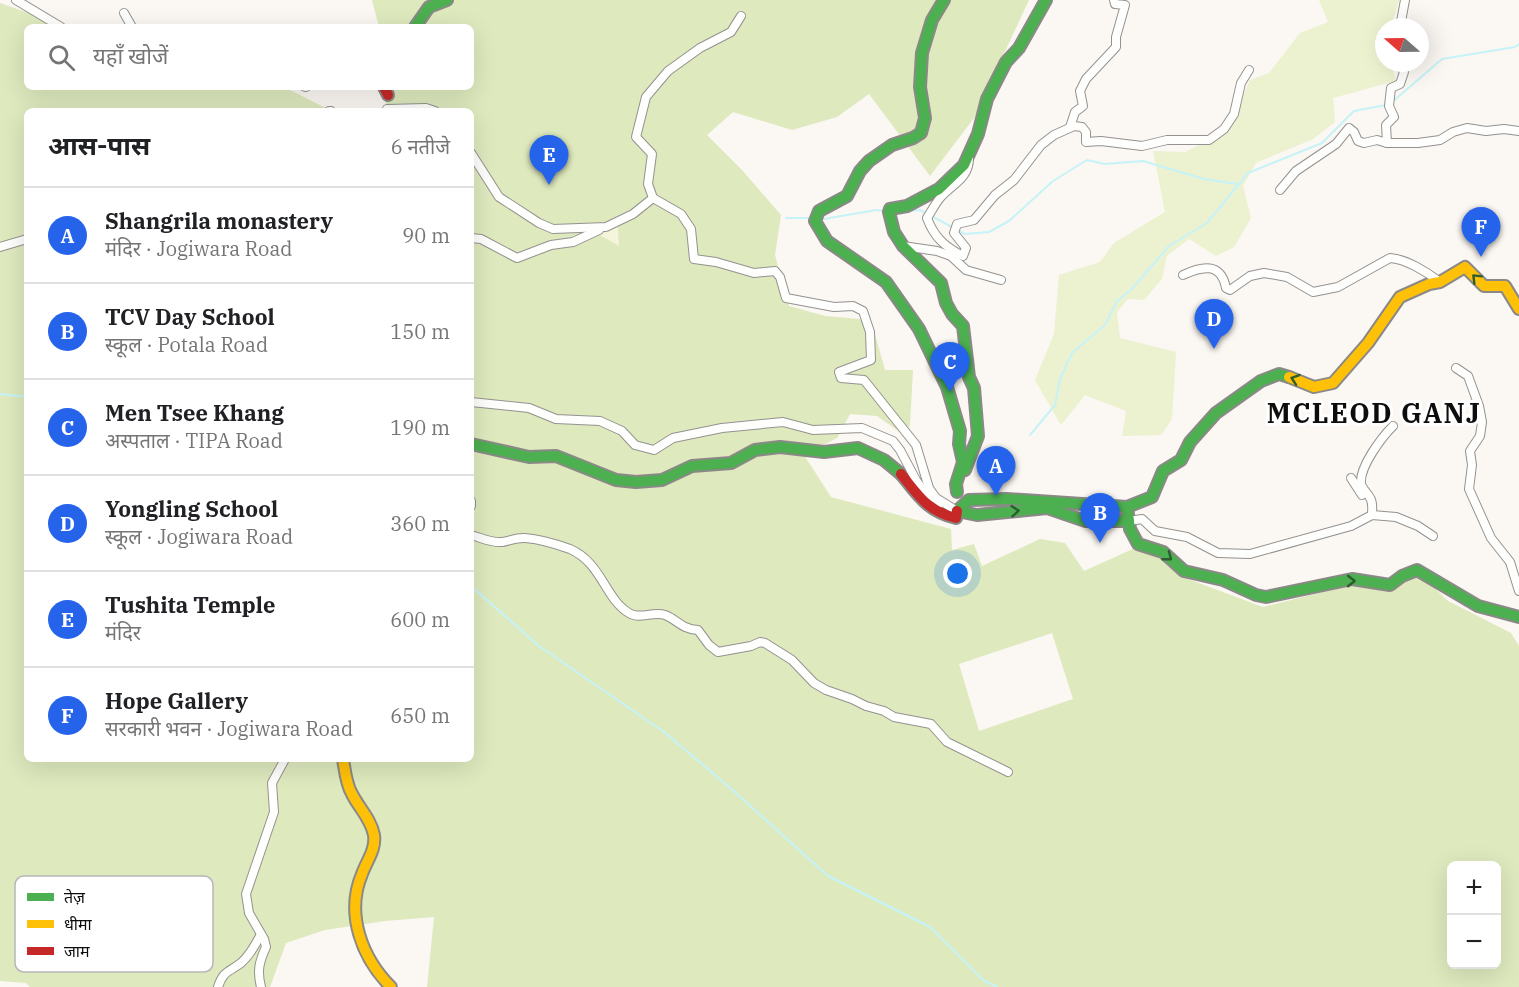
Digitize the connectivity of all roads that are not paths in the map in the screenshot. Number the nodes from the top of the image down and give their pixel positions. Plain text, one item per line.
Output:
1 (16, 0) edge
2 (447, 0) edge
3 (944, 0) edge
4 (1046, 0) edge
5 (1114, 0) edge
6 (1405, 0) edge
7 (1128, 2) edge
8 (124, 13) dead end
9 (741, 16) dead end
10 (1402, 18) edge
11 (56, 24) edge
12 (130, 24) edge
13 (417, 24) edge
14 (1249, 70) dead end
15 (1404, 72) edge
16 (386, 91) edge
17 (386, 108) edge
18 (1070, 127) junction
19 (1519, 131) edge
20 (1387, 143) junction
21 (969, 157) junction
22 (474, 158) edge
23 (1280, 190) dead end
24 (652, 198) junction
25 (606, 227) junction
26 (474, 238) edge
27 (24, 240) edge
28 (903, 246) junction
29 (0, 247) edge
30 (1183, 275) dead end
31 (1001, 280) dead end
32 (1440, 282) junction
33 (1519, 309) edge
34 (1456, 368) dead end
35 (474, 402) edge
36 (1393, 426) dead end
37 (474, 445) edge
38 (1351, 477) dead end
39 (957, 492) junction
40 (1127, 507) junction
41 (957, 511) junction
42 (1372, 515) junction
43 (1129, 521) junction
44 (474, 536) edge
45 (1433, 536) dead end
46 (1519, 591) edge
47 (1519, 617) edge
48 (283, 762) edge
49 (342, 763) edge
50 (1008, 772) dead end
51 (261, 934) junction
52 (218, 987) edge
53 (261, 987) edge
54 (391, 987) edge

1 - 11 street
2 - 13 street
3 - 39 street
4 - 21 street
5 - 7 street
6 - 10 street
7 - 18 street
8 - 12 street
9 - 24 street
14 - 18 street
15 - 20 street
16 - 17 street
18 - 21 street
19 - 20 street
20 - 23 street
21 - 28 street
22 - 25 street
24 - 25 street
24 - 41 street
25 - 26 street
27 - 29 street
28 - 31 street
28 - 39 street
30 - 32 street
33 -> 32 street
32 -> 40 street
34 - 46 street
35 - 41 street
36 - 42 street
37 - 41 street
38 - 42 street
39 - 41 street
40 - 41 street
40 - 43 street
41 -> 43 street
42 - 43 street
42 - 45 street
43 -> 47 street
44 - 50 street
48 - 51 street
49 - 54 street
51 - 52 street
51 - 53 street

